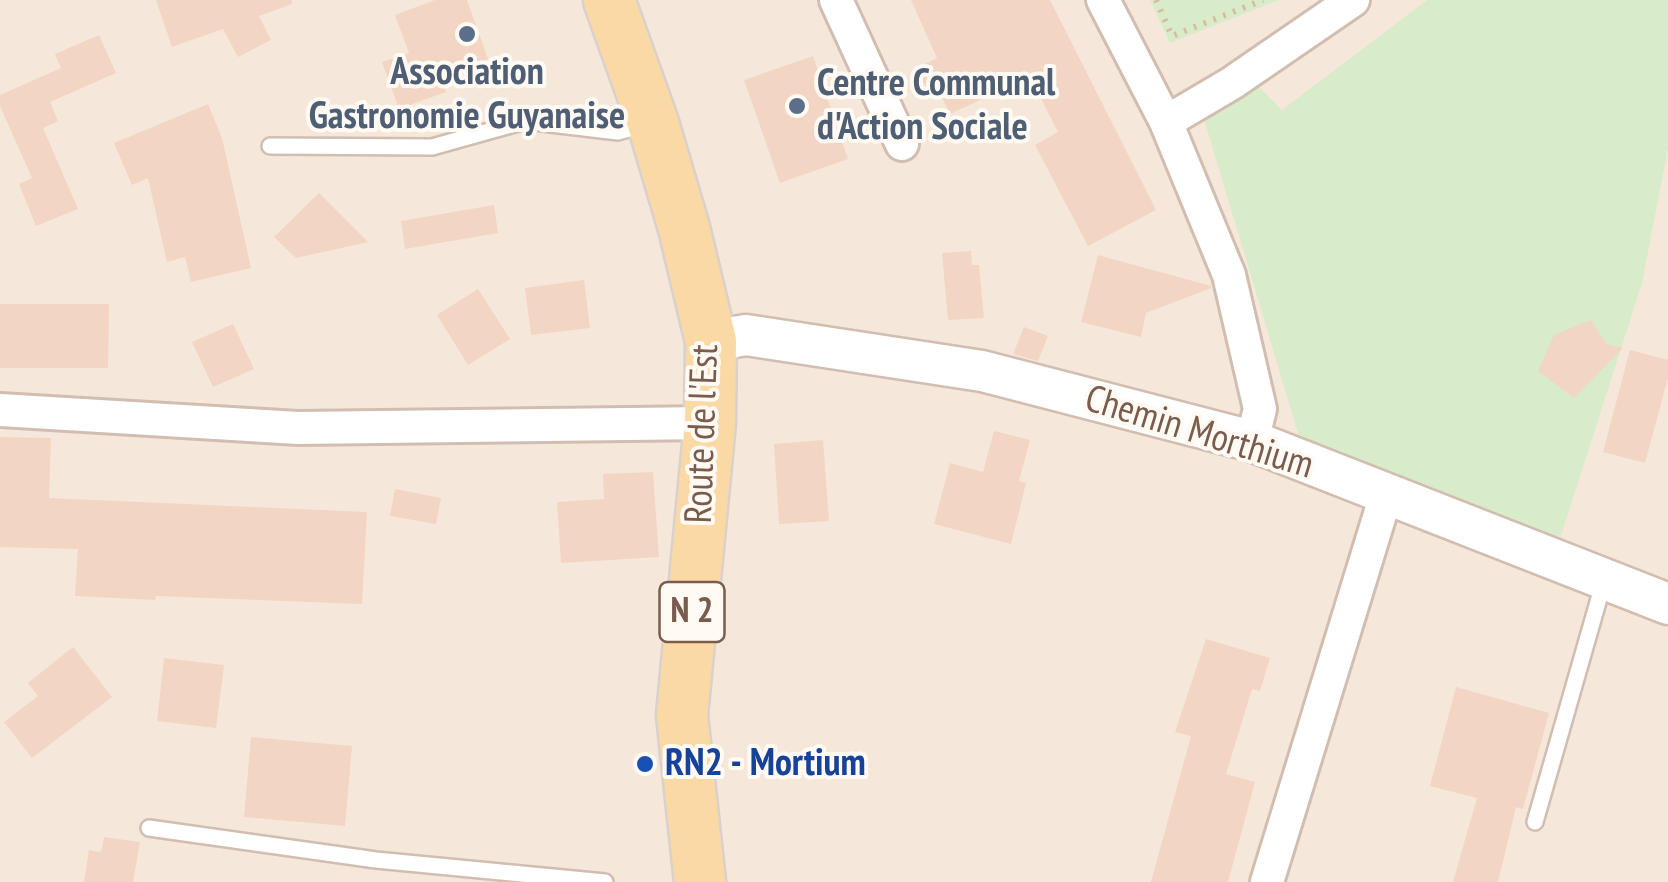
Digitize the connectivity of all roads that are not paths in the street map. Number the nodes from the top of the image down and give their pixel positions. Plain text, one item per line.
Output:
1 (609, 0) edge
2 (836, 0) edge
3 (1103, 0) edge
4 (1353, 0) edge
5 (1166, 122) junction
6 (653, 123) junction
7 (902, 144) dead end
8 (270, 146) dead end
9 (711, 342) junction
10 (0, 410) edge
11 (710, 423) junction
12 (1252, 441) junction
13 (1386, 495) junction
14 (1604, 580) junction
15 (1668, 604) edge
16 (1534, 822) dead end
17 (149, 828) dead end
18 (605, 882) edge
19 (700, 882) edge
20 (1267, 882) edge

1 - 6 main road, Route de l'Est / N 2
2 - 7 street
3 - 5 street
4 - 5 street
5 - 12 street
6 - 8 lane
6 - 9 main road, Route de l'Est / N 2
9 - 11 main road, Route de l'Est / N 2
9 - 12 street, Chemin Morthium
10 - 11 street
11 - 19 main road, Route de l'Est / N 2
12 - 13 street, Chemin Morthium
13 - 14 street, Chemin Morthium
13 - 20 street
14 - 15 street, Chemin Morthium
14 - 16 lane
17 - 18 lane

